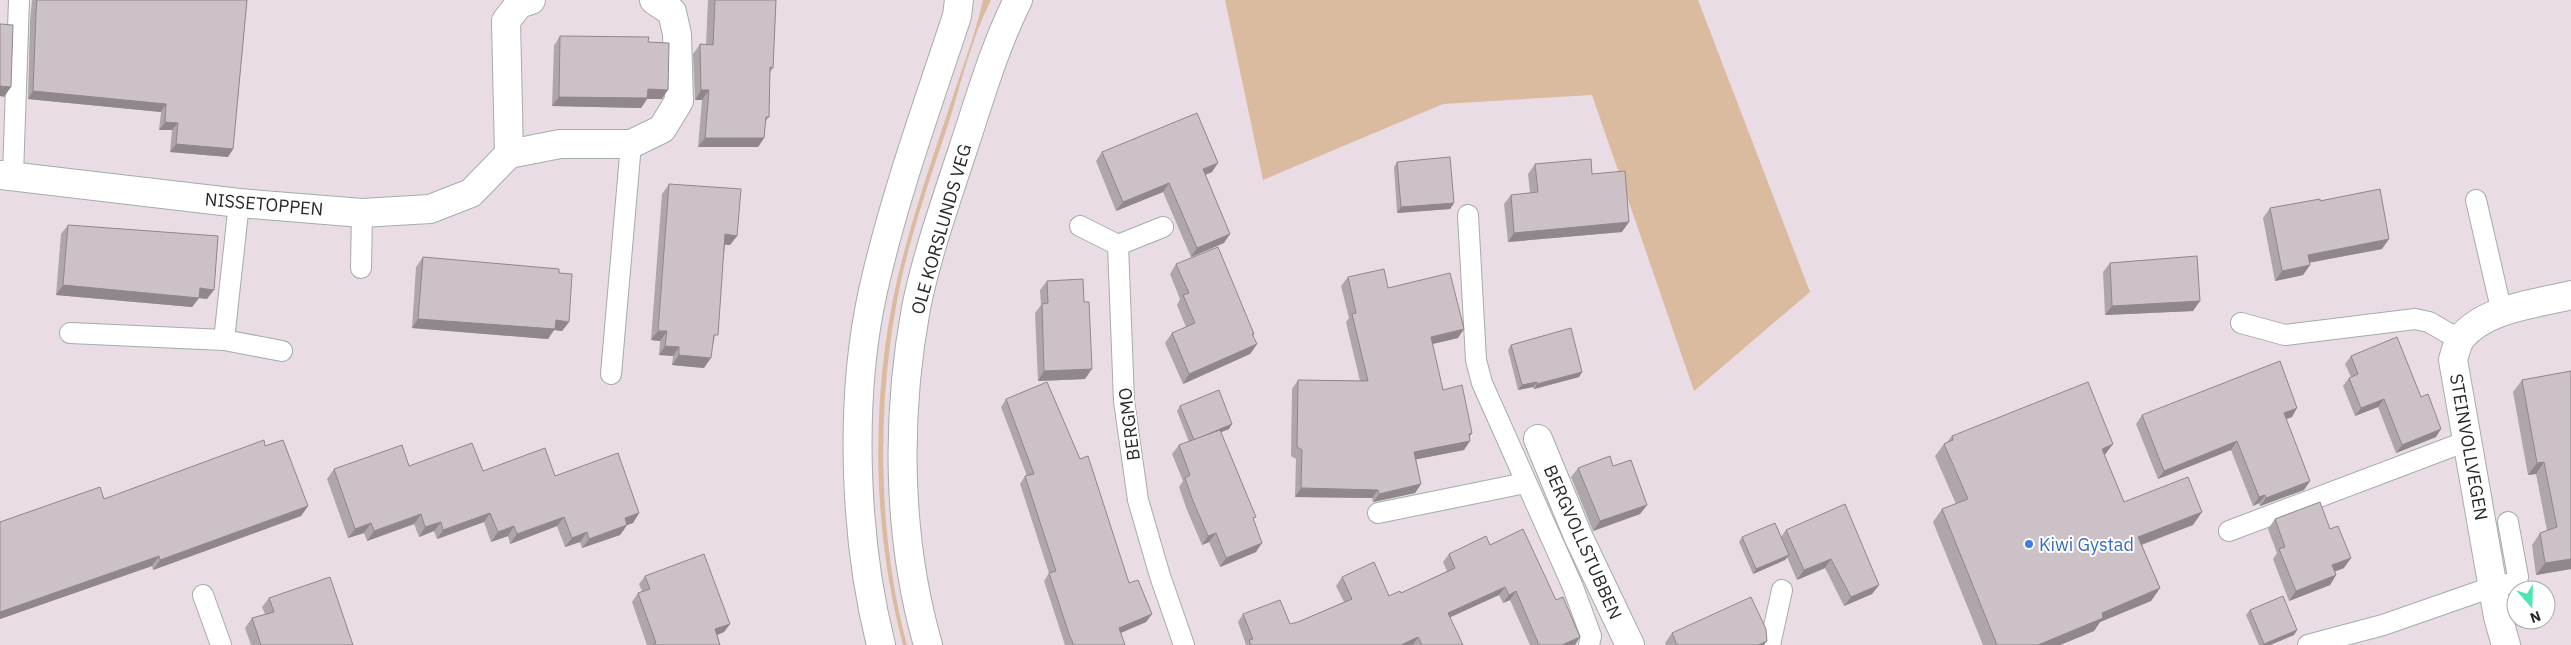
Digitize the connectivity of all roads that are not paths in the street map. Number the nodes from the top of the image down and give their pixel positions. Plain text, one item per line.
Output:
1 (19, 0) edge
2 (531, 0) edge
3 (654, 0) edge
4 (959, 0) edge
5 (1018, 0) edge
6 (632, 144) junction
7 (509, 154) junction
8 (6, 175) edge
9 (2476, 200) dead end
10 (239, 203) junction
11 (362, 213) junction
12 (1468, 215) dead end
13 (1080, 226) dead end
14 (1163, 227) dead end
15 (1118, 244) junction
16 (361, 268) dead end
17 (2571, 295) edge
18 (2502, 313) junction
19 (2241, 323) dead end
20 (70, 333) dead end
21 (224, 340) junction
22 (2460, 340) junction
23 (282, 351) dead end
24 (611, 374) dead end
25 (1538, 439) dead end
26 (2467, 441) junction
27 (1525, 483) junction
28 (1378, 512) dead end
29 (2508, 522) dead end
30 (2230, 531) dead end
31 (2494, 586) junction
32 (1782, 590) dead end
33 (203, 595) dead end
34 (221, 645) edge
35 (881, 645) edge
36 (928, 645) edge
37 (1184, 645) edge
38 (1589, 645) edge
39 (1630, 645) edge
40 (1770, 645) edge
41 (2308, 645) edge
42 (2506, 645) edge

1 - 8 lane
2 - 7 street
3 - 6 street
4 - 35 street
5 - 36 street, OLE KORSLUNDS VEG
6 - 7 street
6 - 24 lane
7 - 11 street, NISSETOPPEN
8 - 10 street, NISSETOPPEN
9 - 18 lane
10 - 11 street, NISSETOPPEN
10 - 21 lane
11 - 16 lane
12 - 27 lane
13 - 15 lane
14 - 15 lane
15 - 37 lane, BERGMO
17 - 18 street
18 - 22 street
19 - 22 lane
20 - 21 lane
21 - 23 lane
22 - 26 street, STEINVOLLVEGEN
25 - 39 street, BERGVOLLSTUBBEN
26 - 30 lane
26 - 31 street, STEINVOLLVEGEN
27 - 28 lane
27 - 38 lane
29 - 31 lane
31 - 41 lane
31 - 42 street, STEINVOLLVEGEN
32 - 40 lane
33 - 34 lane

